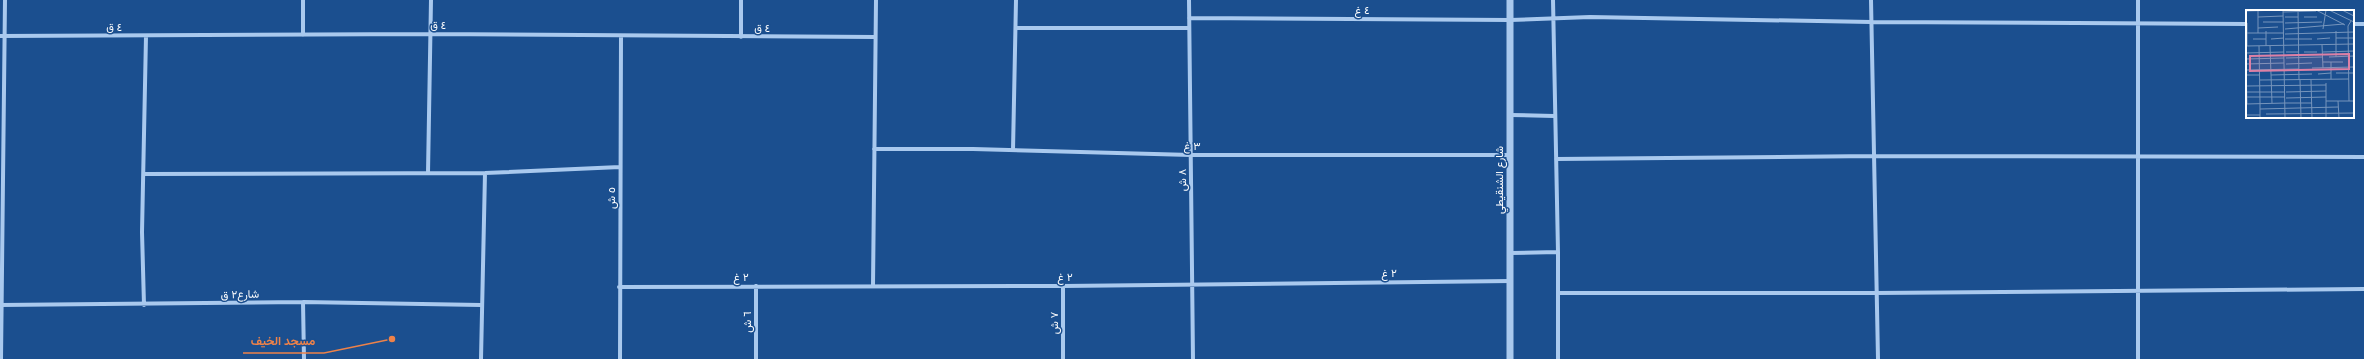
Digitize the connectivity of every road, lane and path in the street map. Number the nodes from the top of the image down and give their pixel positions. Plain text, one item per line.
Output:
1 (5, 0) edge
2 (303, 0) edge
3 (431, 0) edge
4 (741, 0) edge
5 (876, 0) edge
6 (1016, 0) edge
7 (1189, 0) edge
8 (1510, 0) edge
9 (1553, 0) edge
10 (1871, 0) edge
11 (2138, 0) edge
12 (1189, 18) junction
13 (1552, 18) junction
14 (1510, 20) junction
15 (1871, 22) junction
16 (2138, 23) junction
17 (2246, 24) edge
18 (1016, 28) junction
19 (1189, 28) junction
20 (430, 34) junction
21 (303, 35) junction
22 (2, 36) edge
23 (146, 36) junction
24 (620, 36) junction
25 (741, 36) junction
26 (875, 37) junction
27 (1510, 115) junction
28 (1554, 116) junction
29 (874, 149) junction
30 (1013, 150) junction
31 (1191, 155) junction
32 (1510, 155) junction
33 (1874, 156) junction
34 (2364, 157) edge
35 (2139, 158) junction
36 (1556, 159) junction
37 (620, 167) junction
38 (1, 172) edge
39 (428, 173) junction
40 (485, 173) junction
41 (144, 174) junction
42 (1558, 252) junction
43 (1511, 254) junction
44 (1511, 281) junction
45 (1192, 283) junction
46 (756, 286) junction
47 (873, 286) junction
48 (1063, 286) junction
49 (619, 288) junction
50 (2364, 289) edge
51 (2139, 290) junction
52 (1558, 293) junction
53 (1876, 293) junction
54 (304, 302) junction
55 (0, 305) edge
56 (144, 305) junction
57 (481, 305) junction
58 (1, 359) edge
59 (304, 359) edge
60 (481, 359) edge
61 (620, 359) edge
62 (756, 359) edge
63 (1063, 359) edge
64 (1192, 359) edge
65 (1510, 359) edge
66 (1558, 359) edge
67 (1878, 359) edge
68 (2138, 359) edge

1 - 22 street
2 - 21 street
3 - 20 street
4 - 25 street
5 - 26 street
6 - 18 street
7 - 12 street, ٨ ش
8 - 14 street, شارع الشنقيطي
9 - 13 street
10 - 15 street
11 - 16 street
12 - 14 street, ٤ غ
12 - 19 street, ٨ ش
13 - 14 street, ٤ غ
13 - 15 street, ٤ غ
13 - 28 street
14 - 27 street, شارع الشنقيطي
15 - 16 street, ٤ غ
15 - 33 street
16 - 17 street, ٤ غ
16 - 35 street
18 - 19 street
18 - 30 street
19 - 31 street, ٨ ش
20 - 21 street, ٤ ق
20 - 24 street, ٤ ق
20 - 39 street
21 - 23 street, ٤ ق
22 - 23 street, ٤ ق
22 - 38 street
23 - 41 street
24 - 25 street, ٤ ق
24 - 37 street, ٥ ش
25 - 26 street, ٤ ق
26 - 29 street
27 - 28 street
27 - 32 street, شارع الشنقيطي
28 - 36 street
29 - 30 street, ٣ غ
29 - 47 street
30 - 31 street, ٣ غ
31 - 32 street, ٣ غ
31 - 45 street, ٨ ش
32 - 43 street, شارع الشنقيطي
33 - 35 street
33 - 36 street
33 - 53 street
34 - 35 street
35 - 51 street
36 - 42 street
37 - 40 street
37 - 49 street, ٥ ش
38 - 55 street
39 - 40 street
39 - 41 street
40 - 57 street
41 - 56 street
42 - 43 street
42 - 52 street
43 - 44 street, شارع الشنقيطي
44 - 45 street, ٢ غ
44 - 65 street, شارع الشنقيطي
45 - 48 street, ٢ غ
45 - 64 street, ٨ ش
46 - 47 street, ٢ غ
46 - 49 street, ٢ غ
46 - 62 street, ٦ ش
47 - 48 street, ٢ غ
48 - 63 street, ٧ ش
49 - 61 street, ٥ ش
50 - 51 street
51 - 53 street
51 - 68 street
52 - 53 street
52 - 66 street
53 - 67 street
54 - 56 street, شارع٢ ق
54 - 57 street, شارع٢ ق
54 - 59 street
55 - 56 street, شارع٢ ق
55 - 58 street
57 - 60 street

